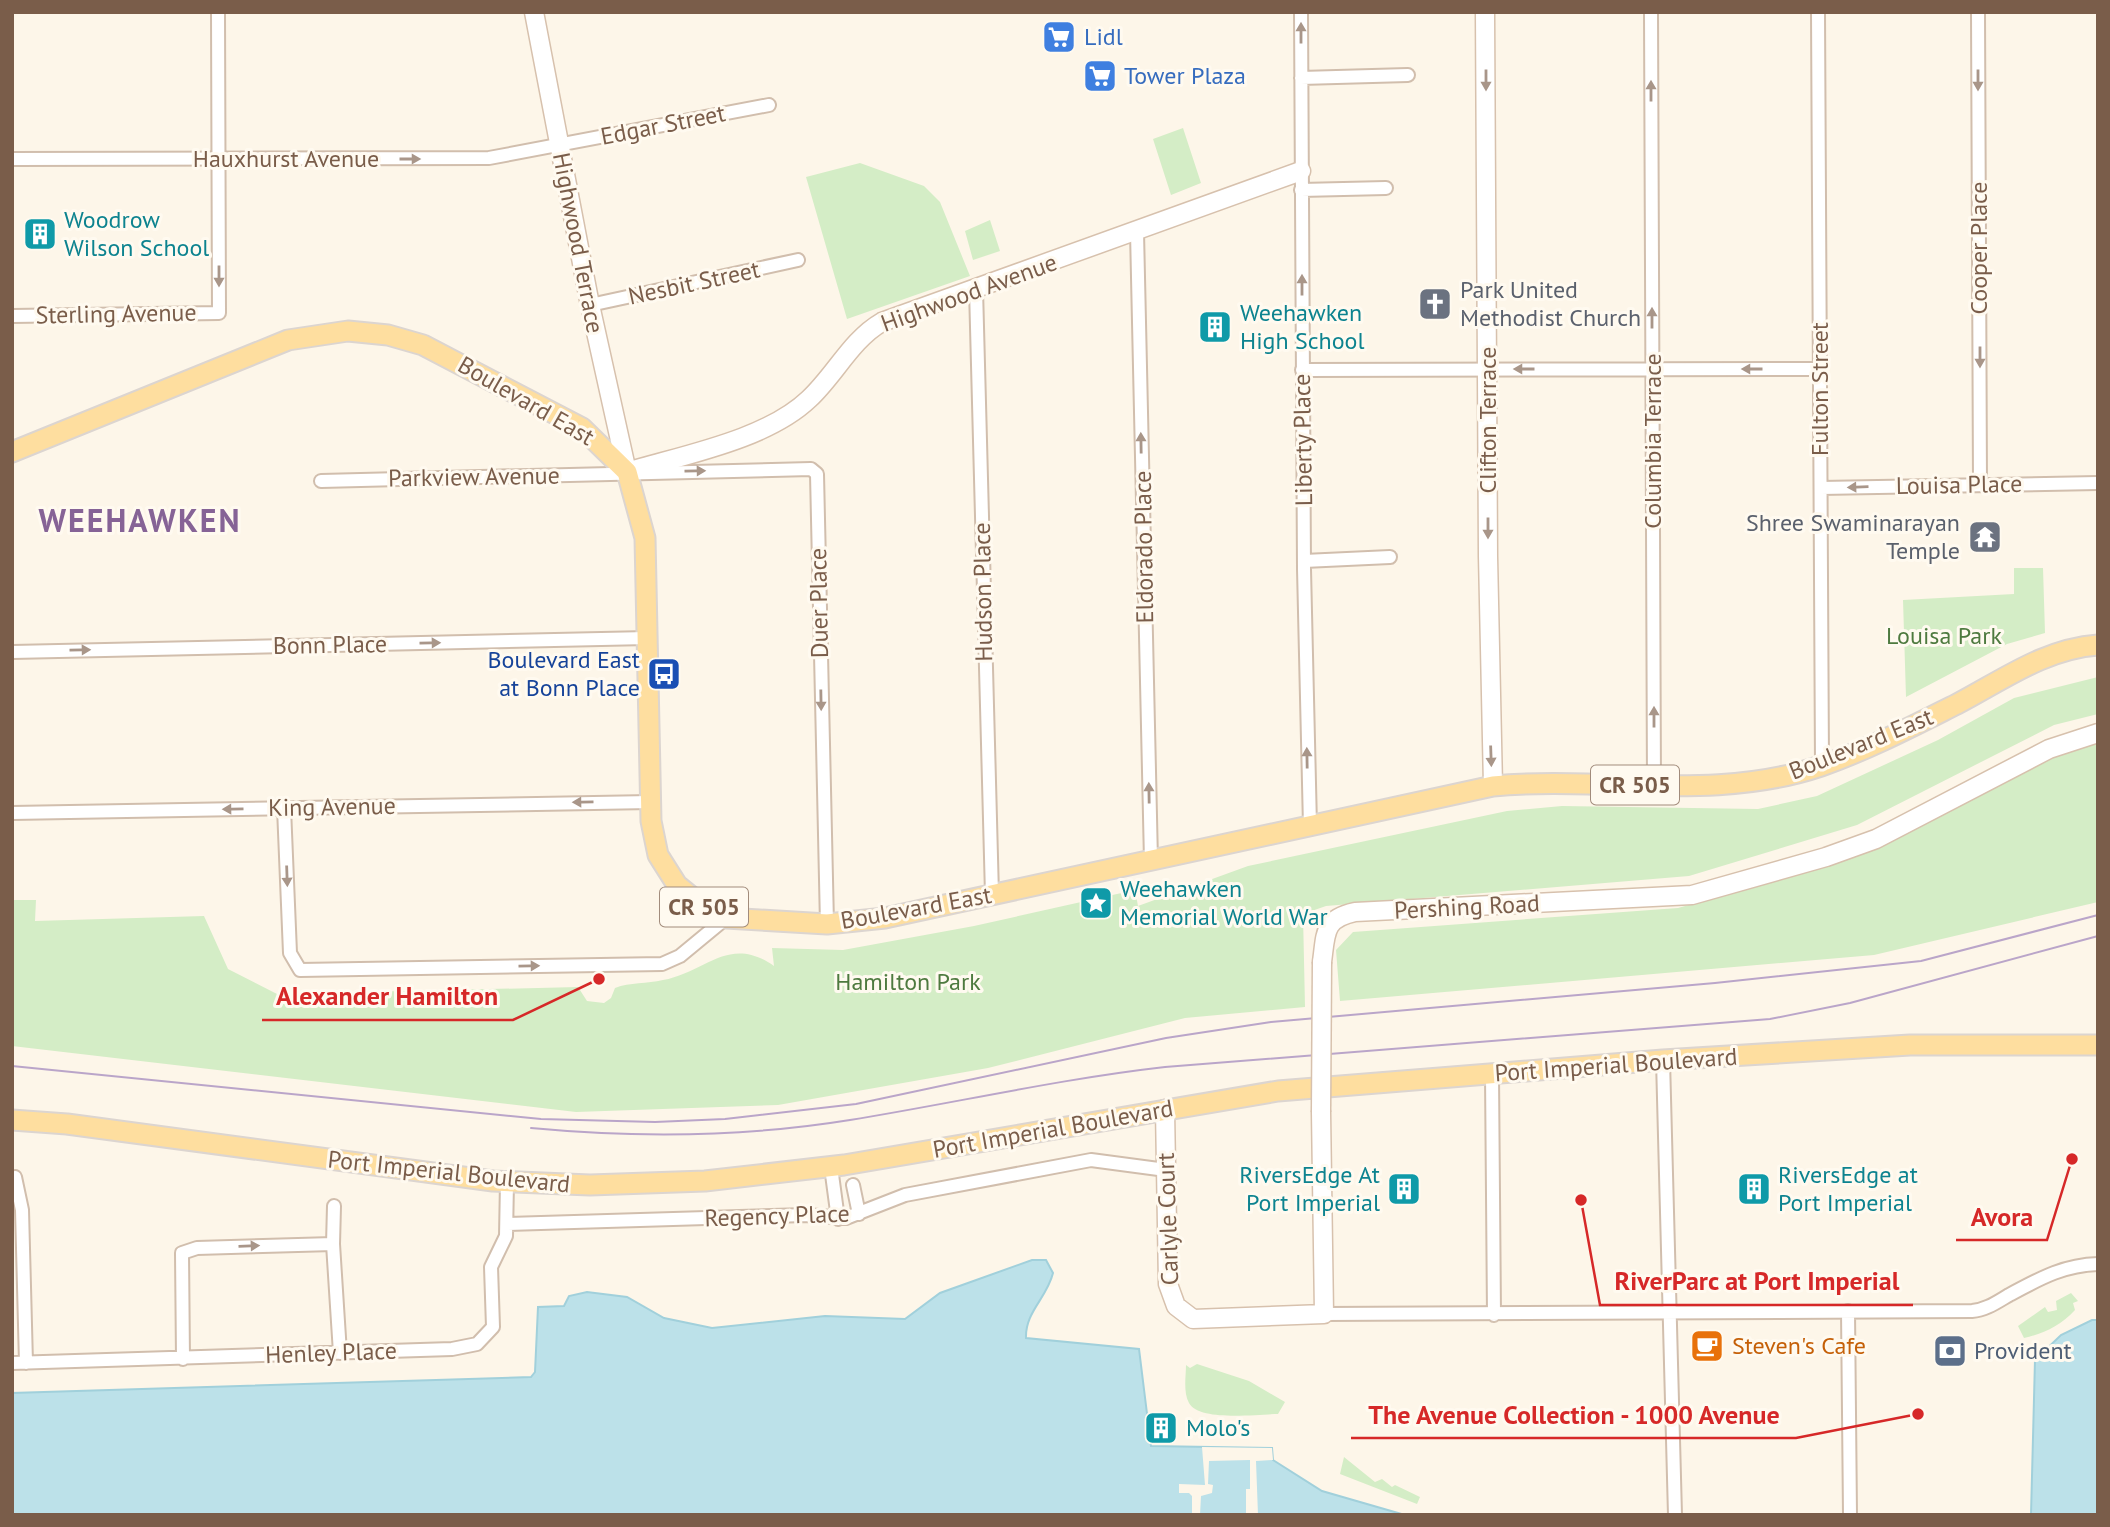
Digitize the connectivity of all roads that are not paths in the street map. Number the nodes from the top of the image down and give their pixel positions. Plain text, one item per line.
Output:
1 (218, 12) edge
2 (534, 12) edge
3 (1301, 12) edge
4 (1485, 12) edge
5 (1651, 12) edge
6 (1818, 12) edge
7 (1978, 12) edge
8 (1408, 75) dead end
9 (1301, 78) junction
10 (769, 105) dead end
11 (558, 145) junction
12 (12, 159) edge
13 (219, 159) junction
14 (1301, 171) junction
15 (1386, 188) dead end
16 (1301, 190) junction
17 (1137, 232) junction
18 (798, 260) dead end
19 (976, 289) junction
20 (590, 305) junction
21 (12, 316) edge
22 (1302, 369) junction
23 (1653, 369) junction
24 (1820, 369) junction
25 (1489, 370) junction
26 (12, 452) edge
27 (627, 472) junction
28 (321, 481) dead end
29 (1980, 484) junction
30 (2098, 484) edge
31 (1821, 488) junction
32 (1390, 557) dead end
33 (1304, 561) junction
34 (648, 638) junction
35 (2098, 645) edge
36 (12, 652) edge
37 (2098, 733) edge
38 (1822, 766) junction
39 (1493, 786) junction
40 (1654, 786) junction
41 (651, 802) junction
42 (284, 808) junction
43 (12, 813) edge
44 (1310, 826) junction
45 (1151, 861) junction
46 (992, 895) junction
47 (726, 918) junction
48 (827, 924) junction
49 (2098, 1045) edge
50 (1663, 1060) junction
51 (1492, 1075) junction
52 (1166, 1109) junction
53 (12, 1120) edge
54 (831, 1167) junction
55 (1166, 1170) junction
56 (15, 1177) dead end
57 (507, 1182) junction
58 (853, 1185) dead end
59 (334, 1206) dead end
60 (859, 1214) junction
61 (838, 1219) junction
62 (508, 1224) junction
63 (333, 1244) junction
64 (2098, 1264) edge
65 (1848, 1311) junction
66 (1670, 1313) junction
67 (1324, 1314) junction
68 (1494, 1315) junction
69 (340, 1353) junction
70 (183, 1359) junction
71 (19, 1363) edge
72 (1675, 1515) edge
73 (1850, 1515) edge

1 - 13 street
2 - 11 street, Highwood Terrace / CR 505
9 -> 3 street, Liberty Place
4 -> 25 street, Clifton Terrace
23 -> 5 street, Columbia Terrace
6 - 24 street, Fulton Street
7 -> 29 street, Cooper Place
8 - 9 street
9 - 14 street, Liberty Place
10 - 11 street, Edgar Street
13 -> 11 street, Hauxhurst Avenue
11 - 20 street, Highwood Terrace / CR 505
12 - 13 street, Hauxhurst Avenue
13 -> 21 street, Sterling Avenue
14 - 16 street, Liberty Place
14 - 17 street, Highwood Avenue
15 - 16 street
22 -> 16 street, Liberty Place
17 - 19 street, Highwood Avenue
45 -> 17 street, Eldorado Place
18 - 20 street, Nesbit Street
19 - 27 street, Highwood Avenue
19 - 46 street, Hudson Place
20 - 27 street, Highwood Terrace / CR 505
22 - 25 street
22 - 33 street, Liberty Place
24 -> 23 street
23 -> 25 street
40 -> 23 street, Columbia Terrace
24 - 31 street, Fulton Street
25 -> 39 street, Clifton Terrace
26 - 27 main road, Boulevard East
27 - 28 street, Parkview Avenue
27 - 34 main road, Boulevard East / CR 505
27 -> 48 street, Duer Place
29 - 30 street, Louisa Place
29 -> 31 street, Louisa Place
31 - 38 street, Fulton Street
32 - 33 street
44 -> 33 street, Liberty Place
36 -> 34 street, Bonn Place
34 - 41 main road, Boulevard East / CR 505
35 - 38 main road, Boulevard East / CR 505
37 - 67 street, Pershing Road, bridge
38 - 40 main road, Boulevard East / CR 505
39 - 40 main road, Boulevard East / CR 505
39 - 44 main road, Boulevard East / CR 505
41 -> 42 street, King Avenue
41 - 47 main road, Boulevard East / CR 505
42 -> 43 street, King Avenue
42 -> 47 street
44 - 45 main road, Boulevard East / CR 505
45 - 46 main road, Boulevard East / CR 505
46 - 48 main road, Boulevard East / CR 505
47 - 48 main road, Boulevard East / CR 505
49 - 50 main road, Port Imperial Boulevard
50 - 51 main road, Port Imperial Boulevard
50 - 66 street
51 - 52 main road, Port Imperial Boulevard
51 - 68 street
52 - 54 main road, Port Imperial Boulevard
52 - 55 street, Carlyle Court
53 - 57 main road, Port Imperial Boulevard
54 - 57 main road, Port Imperial Boulevard
54 - 61 street
55 - 60 street, Regency Place
55 - 67 street, Carlyle Court
56 - 71 street
57 - 62 street, Henley Place
58 - 60 street
59 - 63 street
60 - 61 street, Regency Place
61 - 62 street, Regency Place
62 - 69 street, Henley Place
63 - 69 street
70 -> 63 street
64 - 65 street
65 - 66 street
65 - 73 street
66 - 68 street
66 - 72 street
67 - 68 street
69 - 70 street, Henley Place
70 - 71 street, Henley Place

